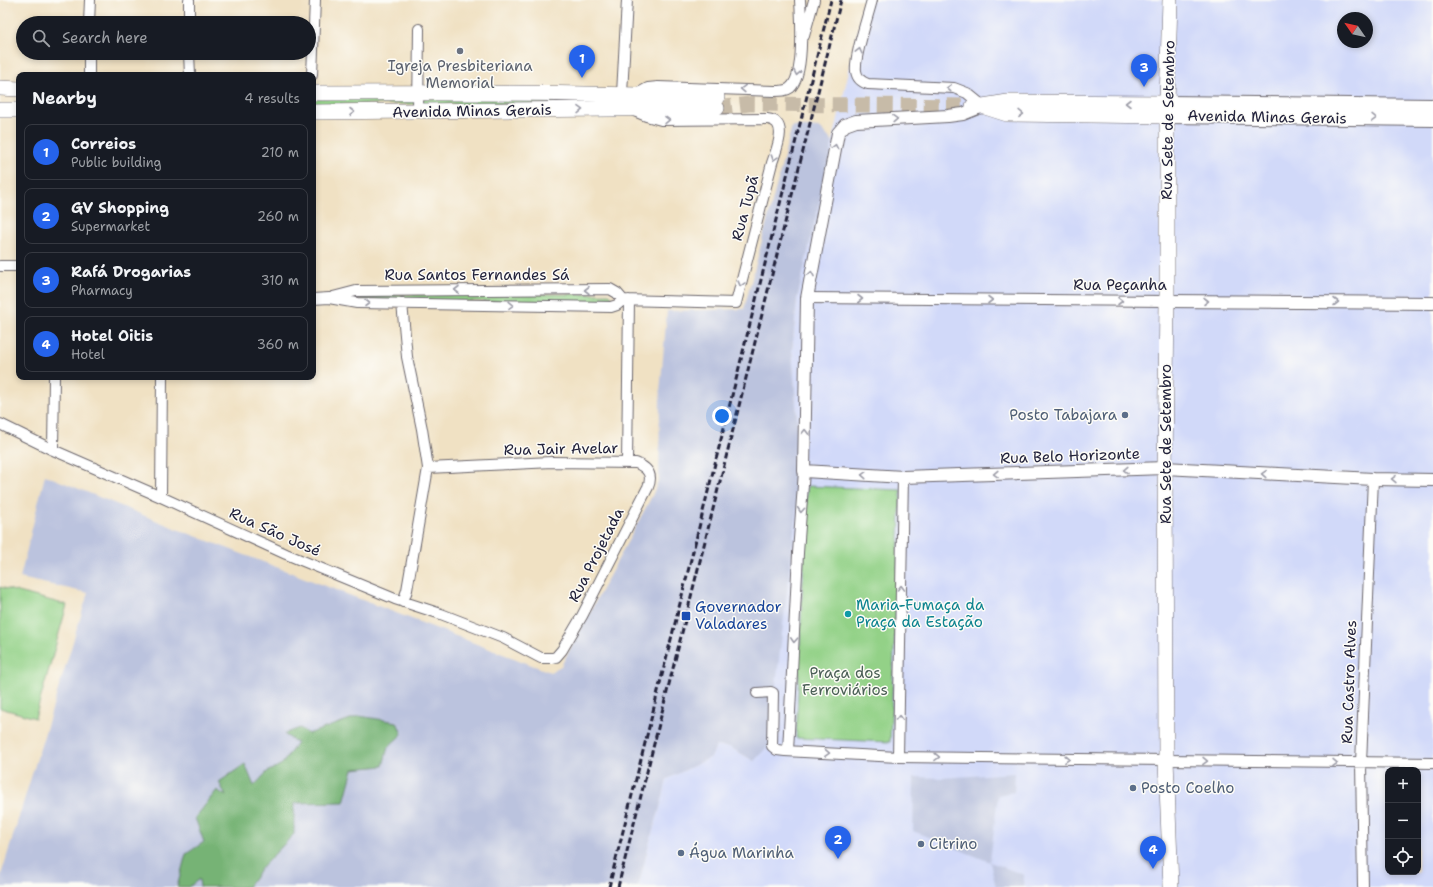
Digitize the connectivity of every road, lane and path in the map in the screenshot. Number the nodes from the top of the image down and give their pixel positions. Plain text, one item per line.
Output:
1 (90, 0) edge
2 (189, 0) edge
3 (315, 0) edge
4 (627, 0) edge
5 (800, 0) edge
6 (814, 0) edge
7 (872, 0) edge
8 (1170, 0) edge
9 (89, 16) edge
10 (189, 16) edge
11 (314, 16) edge
12 (419, 29) dead end
13 (801, 47) junction
14 (89, 60) edge
15 (189, 60) edge
16 (313, 60) edge
17 (89, 72) edge
18 (190, 72) edge
19 (312, 72) edge
20 (0, 88) edge
21 (16, 89) edge
22 (316, 93) edge
23 (418, 93) junction
24 (629, 95) junction
25 (978, 106) junction
26 (1433, 106) edge
27 (631, 109) junction
28 (1167, 109) junction
29 (0, 110) edge
30 (16, 110) edge
31 (316, 112) edge
32 (418, 112) junction
33 (1433, 119) edge
34 (776, 122) joint
35 (0, 266) edge
36 (16, 266) edge
37 (316, 298) edge
38 (329, 298) junction
39 (807, 298) junction
40 (626, 300) junction
41 (1167, 301) junction
42 (1433, 302) edge
43 (402, 303) junction
44 (736, 303) joint
45 (54, 380) edge
46 (162, 380) edge
47 (0, 424) edge
48 (53, 450) junction
49 (627, 463) junction
50 (428, 468) junction
51 (1165, 468) junction
52 (804, 471) junction
53 (903, 478) junction
54 (1372, 479) junction
55 (1433, 480) edge
56 (161, 497) junction
57 (403, 602) junction
58 (540, 658) joint
59 (757, 693) dead end
60 (788, 752) junction
61 (898, 757) junction
62 (1166, 760) junction
63 (1361, 763) junction
64 (1433, 764) edge
65 (1171, 887) edge
66 (1363, 887) edge

1 - 9 street
2 - 10 street
3 - 11 street
4 - 24 street
5 - 13 street
6 - 13 street
25 -> 7 street
8 - 28 main road, Rua Sete de Setembro
12 - 23 street
13 -> 24 street, Avenida Minas Gerais
14 - 17 street
15 - 18 street
16 - 19 street
20 - 21 main road
22 - 23 main road, Avenida Minas Gerais
23 - 24 main road, Avenida Minas Gerais
23 - 32 street
24 - 27 main road, Avenida Minas Gerais
25 - 28 main road, Avenida Minas Gerais
39 -> 25 street, Avenida Minas Gerais
26 - 28 main road, Avenida Minas Gerais
32 -> 27 main road, Avenida Minas Gerais
27 -> 34 street, Avenida Minas Gerais
28 -> 33 main road, Avenida Minas Gerais
28 - 41 main road, Rua Sete de Setembro
29 - 30 main road
31 -> 32 main road, Avenida Minas Gerais
34 -> 44 street, Rua Tupã
35 - 36 street
37 - 38 street, Rua Santos Fernandes Sá
40 -> 38 street, Rua Santos Fernandes Sá
38 -> 43 street, Rua Santos Fernandes Sá
39 -> 41 street, Rua Peçanha
52 -> 39 street
43 -> 40 street, Rua Santos Fernandes Sá
40 - 44 street, Rua Santos Fernandes Sá
40 - 49 street, Rua Jair Avelar
41 -> 42 street, Rua Peçanha
41 - 51 main road, Rua Sete de Setembro
43 - 50 street
45 - 48 street
46 - 56 street
47 - 48 street, Rua São José
48 - 56 street, Rua São José
49 - 50 street, Rua Jair Avelar
49 - 58 street, Rua Projetada
50 - 57 street
51 -> 53 street, Rua Belo Horizonte
54 -> 51 street, Rua Belo Horizonte
51 - 62 main road, Rua Sete de Setembro
53 -> 52 street, Rua Belo Horizonte
52 -> 60 street
61 -> 53 street
55 -> 54 street, Rua Belo Horizonte
54 - 63 street, Rua Castro Alves
56 - 57 street, Rua São José
57 - 58 street, Rua São José
59 - 60 street
60 -> 61 street
61 -> 62 street
62 -> 63 street
62 - 65 main road, Rua Sete de Setembro
63 - 64 street
63 - 66 street, Rua Castro Alves

